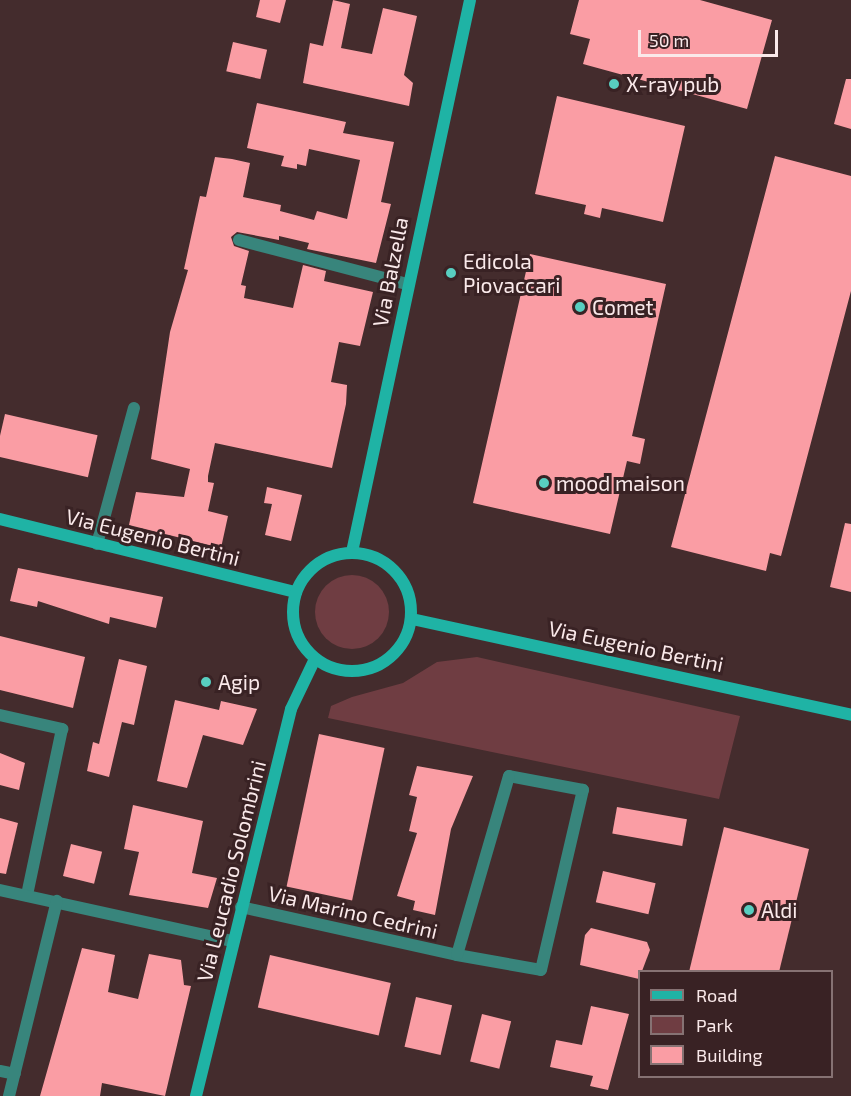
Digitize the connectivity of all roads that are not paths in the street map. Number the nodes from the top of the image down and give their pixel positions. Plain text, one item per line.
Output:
1 (470, 0) edge
2 (239, 240) dead end
3 (407, 284) junction
4 (134, 408) dead end
5 (0, 519) edge
6 (97, 544) junction
7 (352, 552) junction
8 (296, 592) junction
9 (412, 620) junction
10 (315, 659) junction
11 (0, 715) edge
12 (851, 715) edge
13 (0, 890) edge
14 (27, 895) junction
15 (57, 901) junction
16 (241, 907) junction
17 (232, 941) junction
18 (457, 955) junction
19 (0, 1071) edge
20 (15, 1074) junction
21 (9, 1096) edge
22 (196, 1096) edge

1 - 3 street, Via Balzella
2 - 3 street
3 - 7 street, Via Balzella
4 - 6 street
5 - 6 street, Via Eugenio Bertini
6 - 8 street, Via Eugenio Bertini
7 - 8 street
7 - 9 street
8 - 10 street
9 - 10 street
9 - 12 street, Via Eugenio Bertini
10 - 16 street, Via Leucadio Solombrini
11 - 14 street
13 - 14 street
14 - 15 street
15 - 17 street
15 - 20 street
16 - 17 street, Via Leucadio Solombrini
16 - 18 street, Via Marino Cedrini
17 - 22 street, Via Leucadio Solombrini
18 - 18 street, Via Marino Cedrini
19 - 20 street
20 - 21 street

